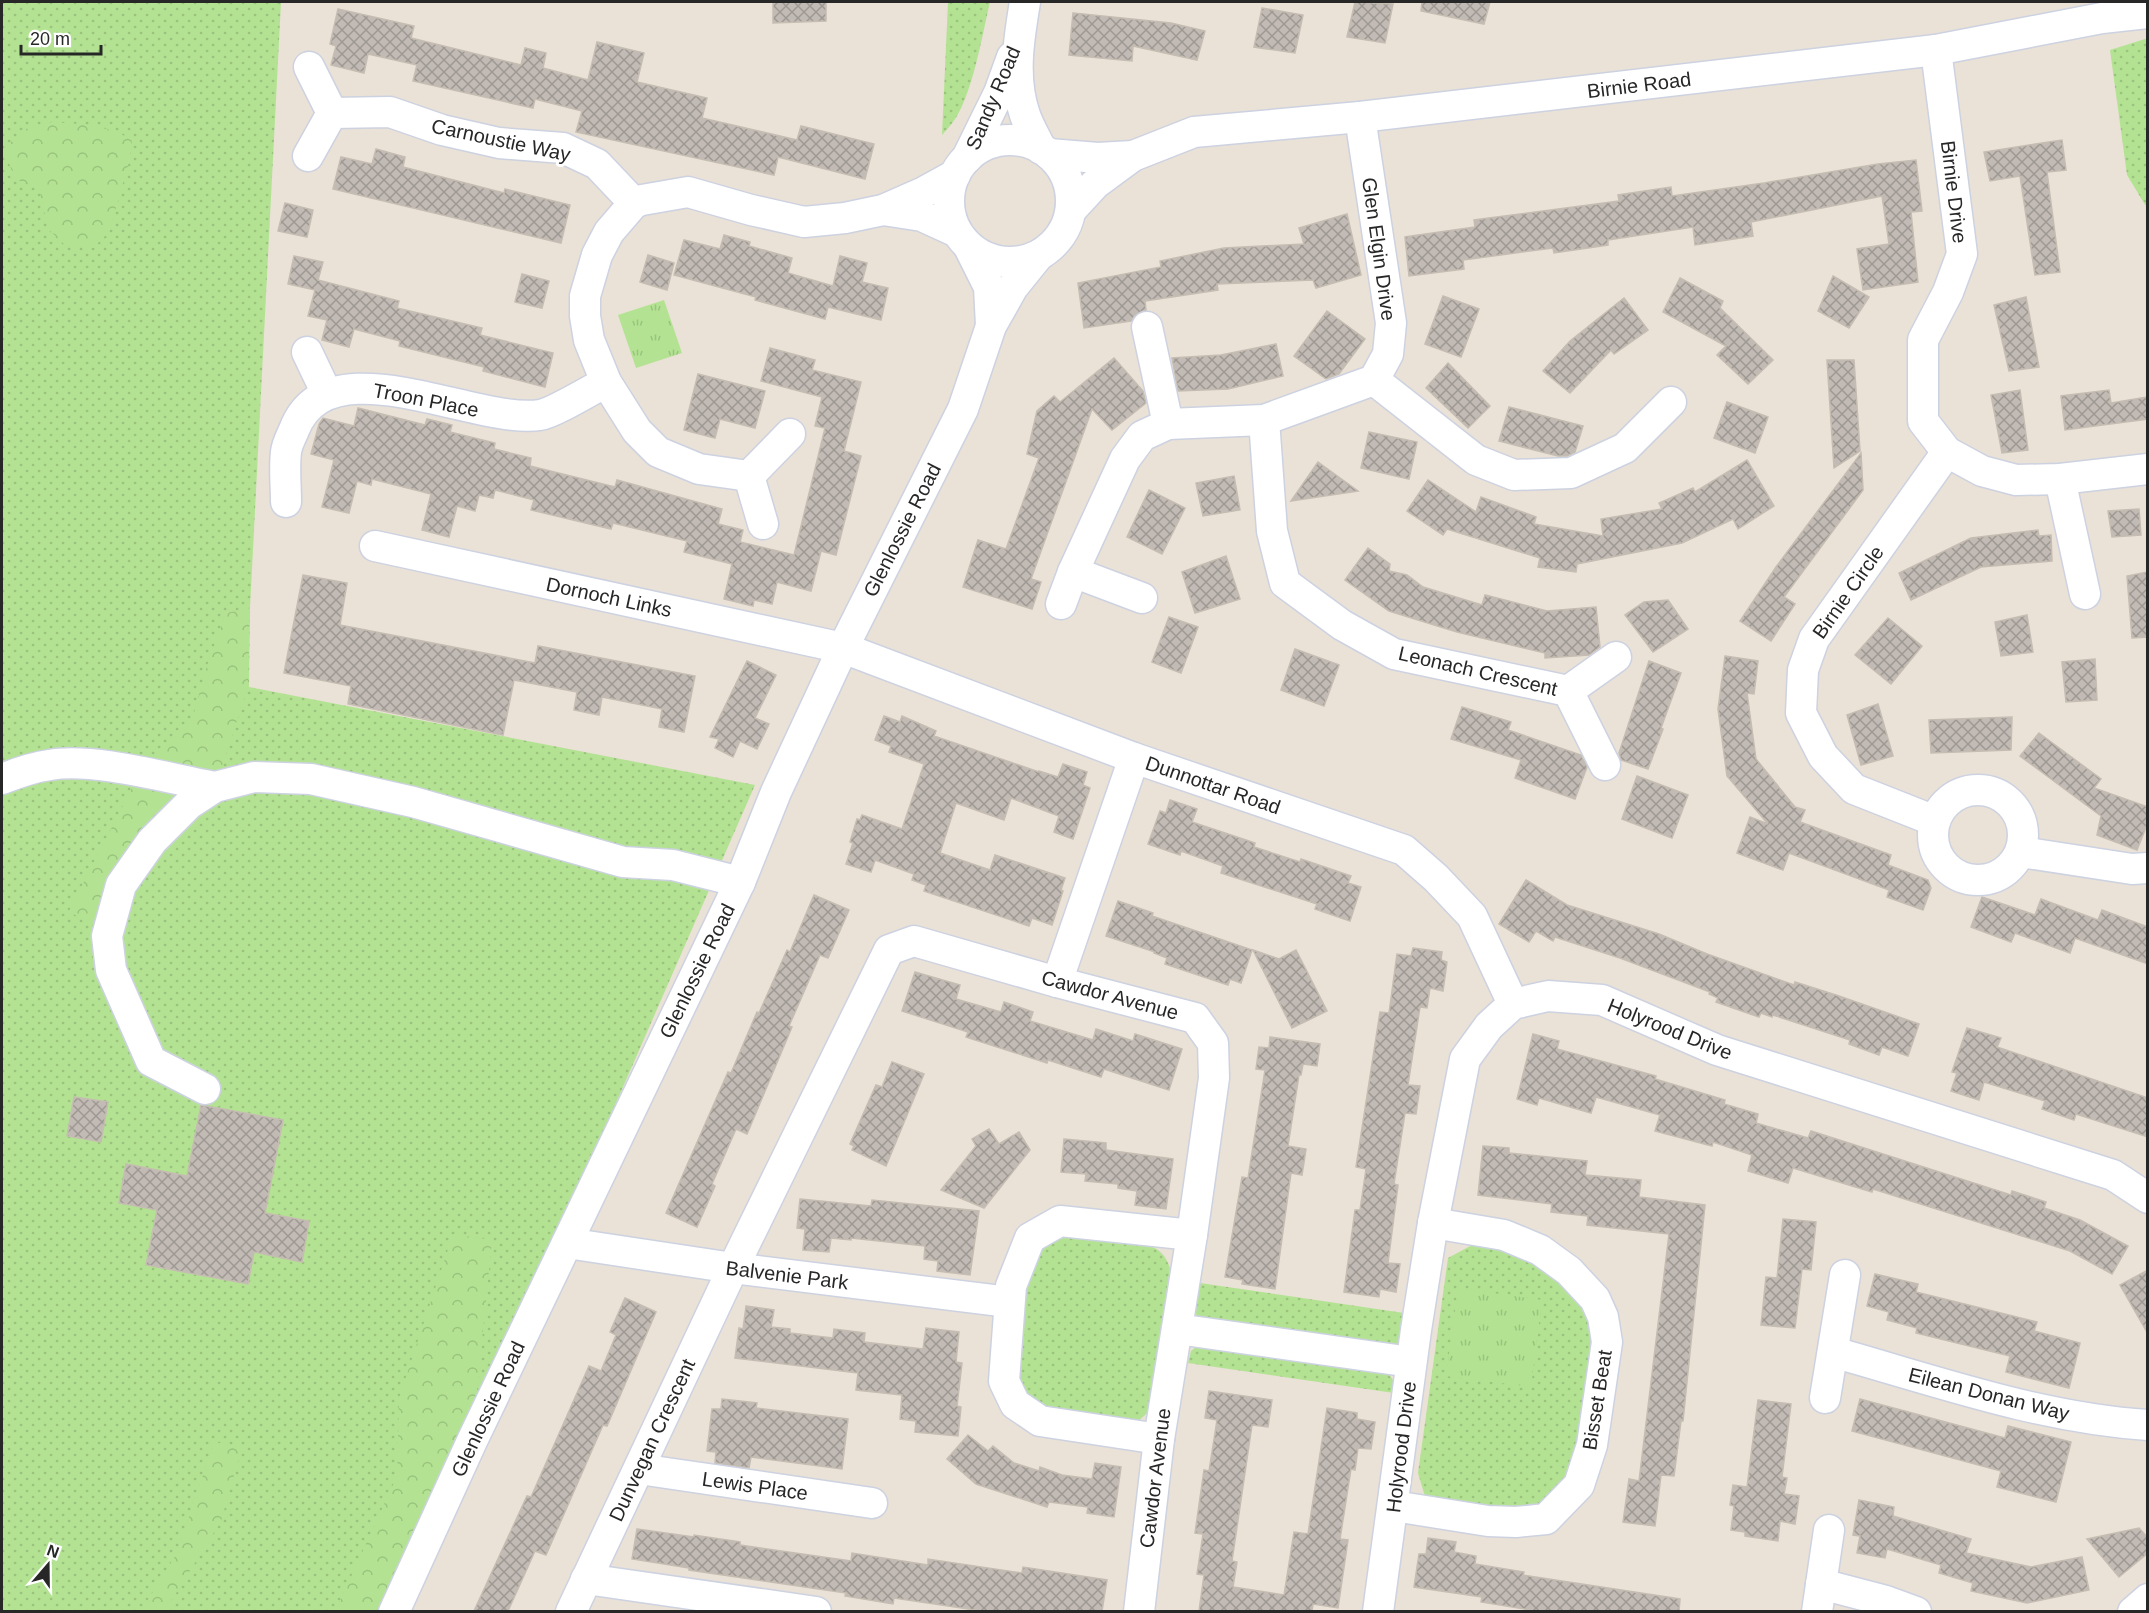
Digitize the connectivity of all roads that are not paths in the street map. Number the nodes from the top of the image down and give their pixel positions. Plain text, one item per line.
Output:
1 (1025, 2) edge
2 (2104, 10) edge
3 (2148, 13) edge
4 (1019, 38) junction
5 (1936, 50) junction
6 (309, 67) dead end
7 (332, 113) junction
8 (1360, 117) junction
9 (1045, 152) junction
10 (308, 156) dead end
11 (1133, 156) junction
12 (961, 166) junction
13 (634, 204) junction
14 (883, 210) junction
15 (1071, 210) junction
16 (963, 239) junction
17 (1038, 256) junction
18 (991, 326) junction
19 (1147, 327) dead end
20 (307, 352) dead end
21 (1374, 380) junction
22 (606, 382) junction
23 (327, 394) junction
24 (1671, 402) dead end
25 (1264, 420) junction
26 (1168, 424) junction
27 (789, 434) dead end
28 (1947, 452) junction
29 (2148, 469) edge
30 (749, 476) junction
31 (2060, 479) junction
32 (286, 502) dead end
33 (763, 524) dead end
34 (375, 546) dead end
35 (1073, 572) junction
36 (2085, 594) dead end
37 (1142, 598) dead end
38 (1061, 603) dead end
39 (843, 648) junction
40 (1616, 657) dead end
41 (1568, 691) junction
42 (1134, 758) junction
43 (1605, 765) dead end
44 (2, 779) edge
45 (215, 787) junction
46 (1935, 821) junction
47 (2021, 852) junction
48 (2148, 868) edge
49 (740, 882) junction
50 (1057, 982) junction
51 (1513, 1004) junction
52 (205, 1089) dead end
53 (2148, 1198) edge
54 (1433, 1223) junction
55 (1192, 1235) junction
56 (567, 1244) junction
57 (733, 1269) junction
58 (1845, 1275) dead end
59 (1009, 1302) junction
60 (1177, 1329) junction
61 (1833, 1352) junction
62 (1411, 1362) junction
63 (1825, 1398) dead end
64 (2148, 1425) edge
65 (1159, 1439) junction
66 (639, 1469) junction
67 (872, 1503) dead end
68 (1394, 1506) junction
69 (1828, 1530) dead end
70 (586, 1579) junction
71 (1819, 1598) edge
72 (2148, 1599) edge
73 (394, 1611) edge
74 (571, 1611) edge
75 (816, 1611) edge
76 (1139, 1611) edge
77 (1378, 1611) edge
78 (1916, 1611) edge
79 (2133, 1611) edge

1 - 4 street, Sandy Road
2 - 3 street, Birnie Road
2 - 5 street, Birnie Road
4 - 9 street, Sandy Road
4 - 12 street, Sandy Road
5 - 8 street, Birnie Road
5 - 28 street, Birnie Drive
6 - 7 street
7 - 10 street
7 - 13 street, Carnoustie Way
8 - 11 street, Birnie Road
8 - 21 street, Glen Elgin Drive
9 - 11 street, Birnie Road
9 - 12 street
9 - 15 street
11 - 15 street, Birnie Road
12 - 14 street
12 - 16 street
13 - 14 street
13 - 22 street
14 - 16 street
15 - 17 street
16 - 17 street
16 - 18 street, Glenlossie Road
17 - 18 street, Glenlossie Road
18 - 39 street, Glenlossie Road
19 - 26 street
20 - 23 street
21 - 24 street
21 - 25 street
22 - 23 street, Troon Place
22 - 30 street
23 - 32 street, Troon Place
25 - 26 street
25 - 41 street, Leonach Crescent
26 - 35 street
27 - 30 street
28 - 31 street, Birnie Drive
28 - 46 street, Birnie Circle
29 - 31 street, Birnie Drive
30 - 33 street
31 - 36 street
34 - 39 street, Dornoch Links
35 - 37 street
35 - 38 street
39 - 42 street, Dunnottar Road
39 - 49 street, Glenlossie Road
40 - 41 street, Leonach Crescent
41 - 43 street, Leonach Crescent
42 - 50 street
42 - 51 street, Dunnottar Road
44 - 45 street
45 - 49 street
45 - 52 street
46 - 47 street
46 - 47 street
47 - 48 street
49 - 56 street, Glenlossie Road
50 - 55 street, Cawdor Avenue
50 - 57 street, Cawdor Avenue
51 - 53 street, Holyrood Drive
51 - 54 street, Holyrood Drive
54 - 62 street, Holyrood Drive
54 - 68 street, Bisset Beat
55 - 59 street
55 - 60 street, Cawdor Avenue
56 - 57 street, Balvenie Park
56 - 73 street, Glenlossie Road
57 - 59 street, Balvenie Park
57 - 66 street, Dunvegan Crescent
58 - 61 street
59 - 65 street
60 - 62 street
60 - 65 street, Cawdor Avenue
61 - 63 street
61 - 64 street, Eilean Donan Way
62 - 68 street, Holyrood Drive
65 - 76 street, Cawdor Avenue
66 - 67 street, Lewis Place
66 - 70 street, Dunvegan Crescent
68 - 77 street, Holyrood Drive
69 - 71 street
70 - 74 street, Dunvegan Crescent
70 - 75 street
71 - 78 street
72 - 79 street

